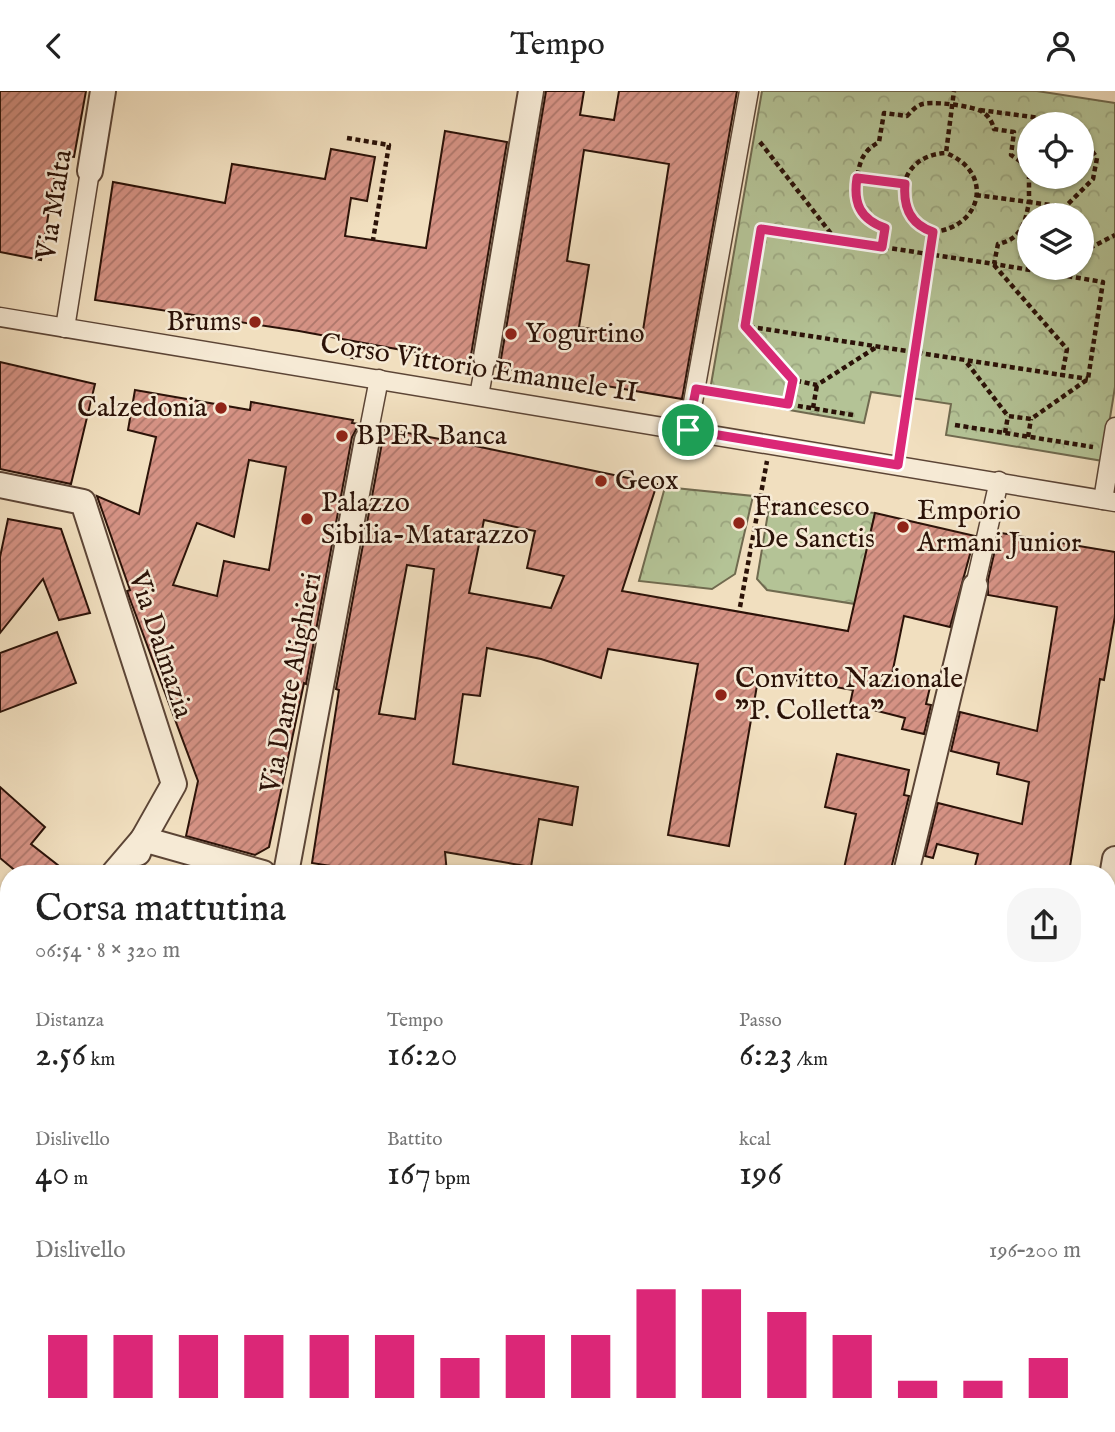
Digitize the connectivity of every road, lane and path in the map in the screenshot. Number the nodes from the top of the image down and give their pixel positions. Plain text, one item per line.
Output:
1 (103, 91) edge
2 (531, 91) edge
3 (749, 91) edge
4 (954, 91) edge
5 (952, 105) junction
6 (974, 109) junction
7 (1017, 115) edge
8 (742, 131) junction
9 (347, 138) dead end
10 (946, 153) junction
11 (1094, 154) edge
12 (1017, 159) edge
13 (90, 171) joint
14 (1094, 174) edge
15 (857, 178) junction
16 (905, 184) junction
17 (1028, 189) edge
18 (1083, 189) edge
19 (976, 195) junction
20 (1028, 202) junction
21 (933, 232) junction
22 (1115, 235) edge
23 (373, 240) dead end
24 (836, 240) junction
25 (1094, 246) edge
26 (882, 247) junction
27 (930, 254) junction
28 (994, 264) junction
29 (1017, 268) edge
30 (1092, 280) edge
31 (0, 317) edge
32 (745, 326) junction
33 (65, 328) junction
34 (875, 348) junction
35 (915, 354) junction
36 (486, 358) joint
37 (966, 362) junction
38 (1062, 376) junction
39 (379, 379) junction
40 (1088, 379) junction
41 (793, 380) junction
42 (817, 385) junction
43 (696, 389) junction
44 (479, 396) junction
45 (788, 404) junction
46 (813, 408) junction
47 (853, 415) dead end
48 (1008, 415) junction
49 (1031, 419) junction
50 (955, 425) dead end
51 (1115, 427) edge
52 (688, 430) junction
53 (1005, 433) junction
54 (1028, 437) junction
55 (368, 440) joint
56 (769, 443) junction
57 (1111, 450) junction
58 (898, 465) junction
59 (999, 481) junction
60 (0, 485) edge
61 (1109, 501) edge
62 (975, 586) joint
63 (740, 607) dead end
64 (143, 839) junction
65 (121, 865) edge
66 (134, 865) edge
67 (235, 865) edge
68 (288, 865) edge
69 (908, 865) edge

1 - 13 street, Via Malta
2 - 36 street
3 - 8 street
4 - 5 path
5 - 6 path
5 - 10 path
5 - 15 path
6 - 7 path
6 - 12 path
8 - 24 path
8 - 43 street
9 - 23 path
10 - 16 path
10 - 19 path
11 - 14 path
13 - 33 street, Via Malta
15 - 16 path
15 - 26 path
16 - 21 path
17 - 20 path
18 - 20 path
19 - 20 path
19 - 21 path
20 - 28 path
21 - 27 path
22 - 25 path
24 - 26 path
24 - 32 path
26 - 27 path
27 - 28 path
27 - 35 path
28 - 29 path
28 - 38 path
30 - 40 path
31 - 33 street, Corso Vittorio Emanuele II
32 - 34 path
32 - 41 path
33 - 39 street, Corso Vittorio Emanuele II
34 - 35 path
34 - 42 path
35 - 37 path
35 - 58 path
36 - 44 street
37 - 38 path
37 - 48 path
38 - 40 path
39 - 44 street, Corso Vittorio Emanuele II
39 - 55 street, Via Dante Alighieri
40 - 49 path
41 - 42 path
41 - 45 path
42 - 46 path
43 - 45 path
43 - 52 street
44 - 52 street, Corso Vittorio Emanuele II
45 - 46 path
46 - 47 path
48 - 49 path
48 - 53 path
49 - 54 path
50 - 53 path
51 - 57 street
52 - 56 street, Corso Vittorio Emanuele II
53 - 54 path
54 - 57 path
55 - 68 street, Via Dante Alighieri
56 - 58 street, Corso Vittorio Emanuele II
56 - 63 path
57 - 61 street
58 - 59 street, Corso Vittorio Emanuele II
59 - 61 street, Corso Vittorio Emanuele II
59 - 62 street
60 - 64 street, Via Dalmazia
62 - 69 street
64 - 65 street, Via Dalmazia
64 - 66 street
64 - 67 street

